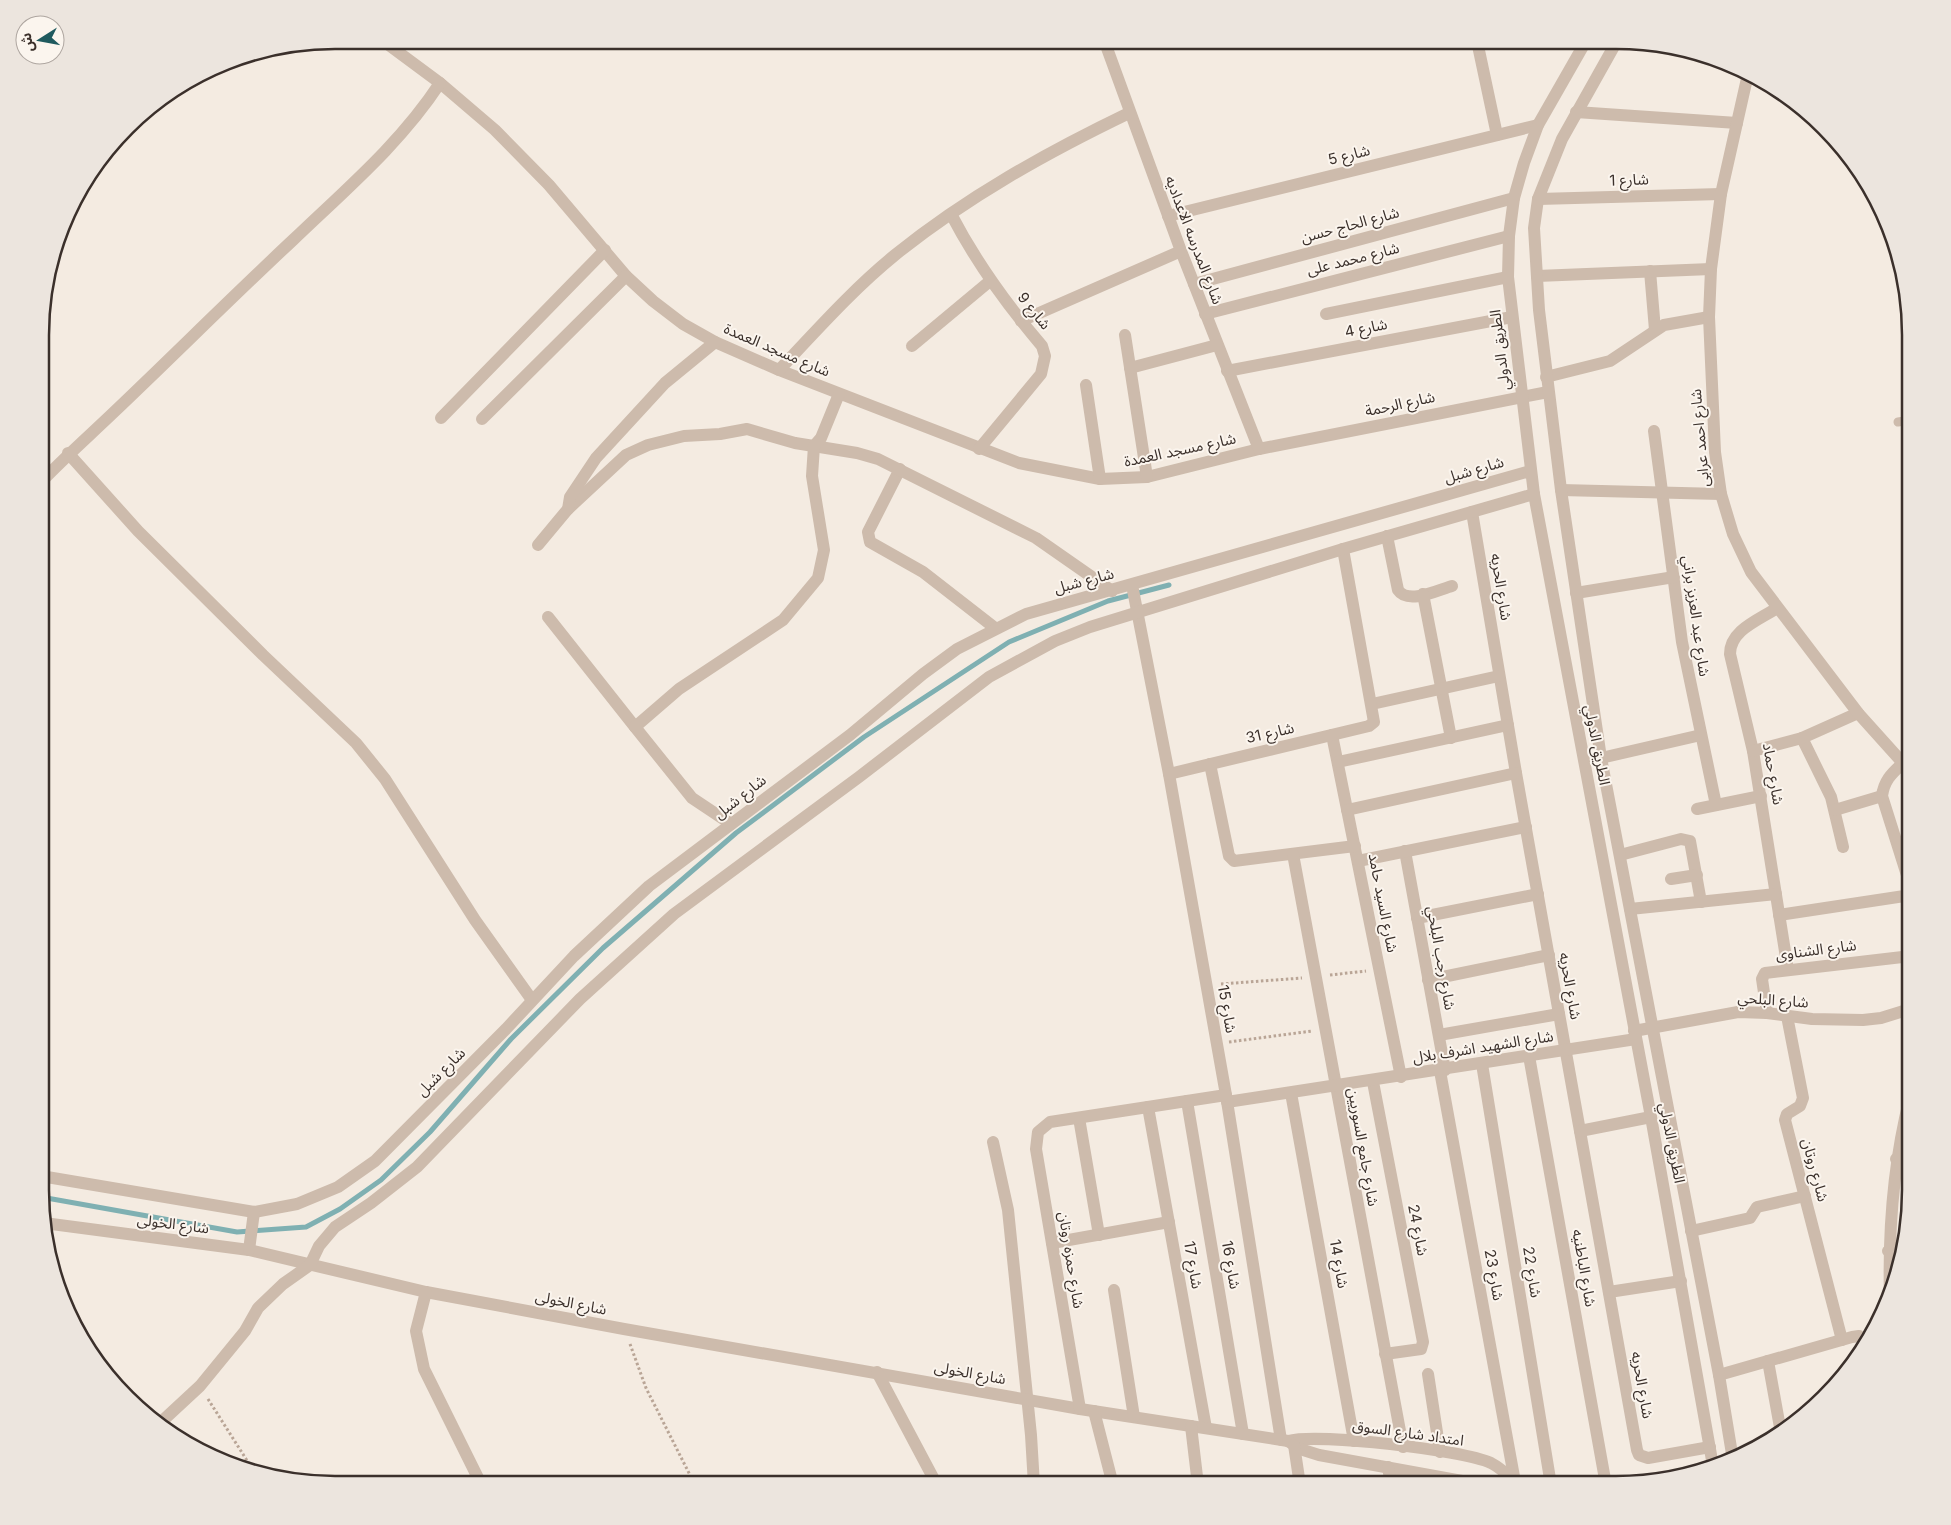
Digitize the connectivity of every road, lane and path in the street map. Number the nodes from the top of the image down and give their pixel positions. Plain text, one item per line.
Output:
1 (394, 49) edge
2 (1107, 49) edge
3 (1479, 49) edge
4 (1581, 49) edge
5 (1612, 49) edge
6 (1747, 80) edge
7 (440, 83) junction
8 (1576, 112) junction
9 (1129, 113) junction
10 (1736, 123) junction
11 (1538, 125) junction
12 (1497, 135) junction
13 (1721, 194) junction
14 (1514, 198) junction
15 (1538, 199) junction
16 (951, 214) junction
17 (1168, 216) junction
18 (1509, 236) junction
19 (606, 250) junction
20 (1181, 250) junction
21 (1710, 269) junction
22 (1650, 271) junction
23 (626, 276) junction
24 (1537, 276) junction
25 (1508, 277) junction
26 (990, 280) junction
27 (1194, 284) junction
28 (1205, 314) junction
29 (1326, 314) dead end
30 (1512, 316) junction
31 (1709, 317) junction
32 (1021, 321) junction
33 (1655, 330) junction
34 (1124, 336) dead end
35 (715, 342) junction
36 (1217, 345) junction
37 (912, 346) dead end
38 (1130, 368) junction
39 (778, 370) junction
40 (1227, 371) junction
41 (1546, 377) junction
42 (1086, 385) dead end
43 (1548, 392) junction
44 (839, 394) junction
45 (1522, 396) junction
46 (441, 418) dead end
47 (482, 419) dead end
48 (1902, 421) edge
49 (1898, 422) dead end
50 (1654, 431) dead end
51 (814, 446) junction
52 (979, 449) junction
53 (1259, 450) junction
54 (68, 453) junction
55 (900, 469) junction
56 (1530, 471) junction
57 (49, 473) edge
58 (1147, 477) junction
59 (1100, 479) junction
60 (1561, 490) junction
61 (1664, 492) junction
62 (1534, 494) junction
63 (1721, 494) junction
64 (568, 509) junction
65 (1472, 512) junction
66 (1388, 536) junction
67 (538, 545) dead end
68 (1343, 549) junction
69 (1674, 577) junction
70 (1132, 585) junction
71 (1452, 586) dead end
72 (1112, 590) junction
73 (1576, 593) junction
74 (1423, 594) junction
75 (1778, 608) junction
76 (1137, 614) junction
77 (548, 617) dead end
78 (995, 628) junction
79 (1499, 676) junction
80 (1441, 688) junction
81 (1372, 704) junction
82 (1858, 713) junction
83 (1508, 725) junction
84 (635, 727) junction
85 (1332, 735) junction
86 (1701, 735) junction
87 (1451, 738) junction
88 (1802, 738) junction
89 (1753, 751) junction
90 (1601, 758) junction
91 (1338, 762) junction
92 (1902, 763) edge
93 (1210, 764) junction
94 (1902, 770) edge
95 (1516, 773) junction
96 (1169, 774) junction
97 (1761, 796) junction
98 (1882, 796) junction
99 (1716, 805) junction
100 (1697, 809) dead end
101 (1347, 810) junction
102 (1835, 810) junction
103 (731, 824) junction
104 (1526, 827) junction
105 (1354, 846) junction
106 (1844, 847) dead end
107 (1405, 851) junction
108 (1902, 851) edge
109 (1293, 854) junction
110 (1620, 855) junction
111 (1358, 861) junction
112 (1697, 875) junction
113 (1671, 880) dead end
114 (1538, 894) junction
115 (1776, 894) junction
116 (1902, 896) edge
117 (1701, 902) junction
118 (1630, 909) junction
119 (1779, 914) junction
120 (1417, 918) junction
121 (1548, 955) junction
122 (1902, 957) edge
123 (1380, 969) junction
124 (1788, 970) junction
125 (1316, 977) junction
126 (1428, 980) junction
127 (1206, 986) junction
128 (532, 1000) junction
129 (1902, 1011) edge
130 (1767, 1013) junction
131 (1559, 1014) junction
132 (1787, 1016) junction
133 (1653, 1027) junction
134 (1325, 1029) junction
135 (1438, 1035) junction
136 (1635, 1035) junction
137 (1217, 1044) junction
138 (1565, 1050) junction
139 (1529, 1056) junction
140 (1482, 1064) junction
141 (1443, 1070) junction
142 (1401, 1076) junction
143 (1373, 1082) junction
144 (1336, 1086) junction
145 (1291, 1093) junction
146 (1227, 1099) junction
147 (1187, 1101) junction
148 (1148, 1107) junction
149 (1651, 1116) junction
150 (1079, 1118) junction
151 (1050, 1122) joint
152 (1580, 1131) junction
153 (1902, 1132) edge
154 (993, 1142) dead end
155 (1896, 1159) junction
156 (1902, 1159) edge
157 (49, 1177) edge
158 (1805, 1196) junction
159 (254, 1215) junction
160 (1169, 1222) junction
161 (51, 1224) edge
162 (1691, 1231) junction
163 (1099, 1235) junction
164 (1052, 1243) junction
165 (250, 1246) junction
166 (1896, 1249) edge
167 (1888, 1251) junction
168 (310, 1265) junction
169 (1889, 1277) edge
170 (1681, 1281) junction
171 (1114, 1290) dead end
172 (426, 1292) junction
173 (1608, 1292) junction
174 (624, 1329) junction
175 (1861, 1338) edge
176 (1842, 1340) junction
177 (1385, 1354) junction
178 (1768, 1361) junction
179 (877, 1372) junction
180 (1428, 1374) dead end
181 (1719, 1375) junction
182 (200, 1386) junction
183 (1028, 1400) junction
184 (1080, 1409) junction
185 (1094, 1411) junction
186 (1134, 1417) junction
187 (164, 1420) edge
188 (1780, 1425) edge
189 (1190, 1426) junction
190 (1206, 1428) junction
191 (1243, 1434) junction
192 (1288, 1442) junction
193 (1354, 1442) junction
194 (1403, 1447) junction
195 (1710, 1447) junction
196 (1735, 1451) edge
197 (1440, 1452) junction
198 (1712, 1460) edge
199 (249, 1463) edge
200 (1388, 1467) junction
201 (478, 1476) edge
202 (690, 1476) edge
203 (932, 1476) edge
204 (1033, 1476) edge
205 (1111, 1476) edge
206 (1197, 1476) edge
207 (1297, 1476) edge
208 (1389, 1476) edge
209 (1430, 1476) edge
210 (1506, 1476) edge
211 (1514, 1476) edge
212 (1549, 1476) edge
213 (1604, 1476) edge

1 - 7 street, شارع مسجد العمدة
2 - 9 street, شارع المدرسه الاعداديه
3 - 12 street
4 - 11 street, الطريق الدولي
5 - 8 street, الطريق الدولي
6 - 10 street, شارع احمد عرابى
7 - 19 street, شارع مسجد العمدة
7 - 54 street
8 - 10 street
8 - 15 street, الطريق الدولي
9 - 16 street
9 - 17 street, شارع المدرسه الاعداديه
10 - 13 street, شارع احمد عرابى
11 - 12 street, شارع 5
11 - 14 street, الطريق الدولي
12 - 17 street, شارع 5
13 - 15 street, شارع 1
13 - 21 street, شارع احمد عرابى
14 - 18 street, الطريق الدولي
14 - 27 street, شارع الحاج حسن
15 - 24 street, الطريق الدولي
16 - 26 street, شارع 9
16 - 39 street
17 - 20 street, شارع المدرسه الاعداديه
18 - 25 street, الطريق الدولي
18 - 28 street, شارع محمد على
19 - 23 street, شارع مسجد العمدة
19 - 46 street
20 - 27 street, شارع المدرسه الاعداديه
20 - 32 street
21 - 22 street
21 - 31 street, شارع احمد عرابى
22 - 24 street
22 - 33 street
23 - 35 street, شارع مسجد العمدة
23 - 47 street
24 - 41 street, الطريق الدولي
25 - 29 street
25 - 30 street, الطريق الدولي
26 - 32 street, شارع 9
26 - 37 street
27 - 28 street, شارع المدرسه الاعداديه
28 - 36 street, شارع المدرسه الاعداديه
30 - 40 street, شارع 4
30 - 45 street, الطريق الدولي
31 - 33 street
31 - 63 street, شارع احمد عرابى
32 - 52 street, شارع 9
33 - 41 street
34 - 38 street
35 - 39 street, شارع مسجد العمدة
35 - 64 street
36 - 38 street
36 - 40 street, شارع المدرسه الاعداديه
38 - 58 street
39 - 44 street, شارع مسجد العمدة
40 - 53 street, شارع المدرسه الاعداديه
41 - 43 street, الطريق الدولي
42 - 59 street
43 - 45 street, شارع الرحمة
43 - 60 street, الطريق الدولي
44 - 51 street
44 - 52 street, شارع مسجد العمدة
45 - 53 street, شارع الرحمة
45 - 56 street, الطريق الدولي
48 - 49 lane
50 - 61 street, شارع عبد العزيز براني
51 - 55 street
51 - 64 street
51 - 84 street
52 - 59 street, شارع مسجد العمدة
53 - 58 street, شارع مسجد العمدة
54 - 57 street
54 - 128 street
55 - 72 street
55 - 78 street
56 - 62 street, الطريق الدولي
56 - 70 street, شارع شبل
58 - 59 street, شارع مسجد العمدة
60 - 61 street
60 - 73 street, الطريق الدولي
61 - 63 street
61 - 69 street, شارع عبد العزيز براني
62 - 65 street
62 - 136 street, الطريق الدولي
63 - 75 street, شارع احمد عرابى
64 - 67 street
65 - 66 street
65 - 79 street, شارع الحريه
66 - 68 street
66 - 74 street
68 - 76 street
68 - 81 street
69 - 73 street
69 - 86 street, شارع عبد العزيز براني
70 - 72 street, شارع شبل
70 - 76 street, شارع 15
71 - 74 street
72 - 78 street, شارع شبل
73 - 90 street, الطريق الدولي
74 - 80 street
75 - 82 street, شارع احمد عرابى
75 - 89 street, شارع حماد
76 - 96 street, شارع 15
76 - 168 street
77 - 84 street
78 - 103 street, شارع شبل
79 - 80 street
79 - 83 street, شارع الحريه
80 - 81 street
80 - 87 street
81 - 85 street, شارع 31
82 - 88 street
82 - 92 street, شارع احمد عرابى
83 - 87 street
83 - 95 street, شارع الحريه
84 - 103 street
85 - 91 street, شارع السيد حامد
85 - 93 street, شارع 31
86 - 90 street
86 - 99 street, شارع عبد العزيز براني
87 - 91 street
88 - 89 street
88 - 102 street
89 - 97 street, شارع حماد
90 - 110 street, الطريق الدولي
91 - 101 street, شارع السيد حامد
93 - 96 street, شارع 31
93 - 109 street
94 - 98 street
95 - 101 street
95 - 104 street, شارع الحريه
96 - 127 street, شارع 15
97 - 99 street
97 - 115 street, شارع حماد
98 - 102 street
98 - 108 street
99 - 100 street
101 - 105 street, شارع السيد حامد
102 - 106 street
103 - 128 street, شارع شبل
104 - 107 street
104 - 114 street, شارع الحريه
105 - 109 street
105 - 111 street, شارع السيد حامد
107 - 111 street
107 - 120 street, شارع رجب البلحي
109 - 125 street, شارع جامع السوريين
110 - 112 street
110 - 118 street, الطريق الدولي
111 - 123 street, شارع السيد حامد
112 - 113 street
112 - 117 street
114 - 120 street
114 - 121 street, شارع الحريه
115 - 117 street
115 - 119 street, شارع حماد
116 - 119 street
117 - 118 street
118 - 133 street, الطريق الدولي
119 - 124 street, شارع حماد
120 - 126 street, شارع رجب البلحي
121 - 126 street
121 - 131 street, شارع الحريه
122 - 124 street, شارع الشناوى
123 - 125 path
123 - 142 street, شارع السيد حامد
124 - 130 street, شارع الشناوى
125 - 127 path
125 - 134 street, شارع جامع السوريين
126 - 135 street, شارع رجب البلحي
127 - 137 street, شارع 15
128 - 159 street, شارع شبل
129 - 132 street, شارع البلحي
130 - 132 street, شارع البلحي
130 - 133 street, شارع البلحي
131 - 135 street
131 - 138 street, شارع الحريه
132 - 158 street, شارع روتان
133 - 136 street, شارع البلحي
133 - 162 street, الطريق الدولي
134 - 137 path
134 - 144 street, شارع جامع السوريين
135 - 141 street, شارع رجب البلحي
136 - 138 street, شارع الشهيد اشرف بلال
136 - 149 street, الطريق الدولي
137 - 146 street, شارع 15
138 - 139 street, شارع الشهيد اشرف بلال
138 - 152 street, شارع الحريه
139 - 140 street, شارع الشهيد اشرف بلال
139 - 213 street, شارع الباطنيه
140 - 141 street, شارع الشهيد اشرف بلال
140 - 212 street, شارع 22
141 - 142 street, شارع الشهيد اشرف بلال
141 - 211 street, شارع 23
142 - 143 street, شارع الشهيد اشرف بلال
143 - 144 street, شارع الشهيد اشرف بلال
143 - 177 street, شارع 24
144 - 145 street, شارع الشهيد اشرف بلال
144 - 177 street, شارع جامع السوريين
145 - 146 street, شارع الشهيد اشرف بلال
145 - 193 street, شارع 14
146 - 147 street, شارع الشهيد اشرف بلال
146 - 192 street, شارع 15
147 - 148 street, شارع الشهيد اشرف بلال
147 - 191 street, شارع 16
148 - 150 street, شارع الشهيد اشرف بلال
148 - 160 street, شارع 17
149 - 152 street
149 - 170 street, الطريق الدولي
150 - 151 street, شارع الشهيد اشرف بلال
150 - 163 street
151 - 164 street, شارع حمزه روتان
152 - 173 street, شارع الحريه
153 - 155 street
154 - 183 street
155 - 156 street
155 - 167 street
157 - 159 street, شارع شبل
158 - 162 street
158 - 176 street, شارع روتان
159 - 165 street
160 - 163 street
160 - 190 street, شارع 17
161 - 165 street, شارع الخولى
162 - 181 street, الطريق الدولي
163 - 164 street
164 - 184 street, شارع حمزه روتان
165 - 168 street, شارع الخولى
166 - 167 street
167 - 169 street
168 - 172 street, شارع الخولى
168 - 182 street
170 - 173 street
170 - 195 street, الطريق الدولي
171 - 186 street
172 - 174 street, شارع الخولى
172 - 201 street
173 - 195 street, شارع الحريه
174 - 179 street, شارع الخولى
174 - 202 path
175 - 176 street
176 - 178 street
177 - 194 street, شارع جامع السوريين
178 - 181 street
178 - 188 street
179 - 183 street, شارع الخولى
179 - 203 street
180 - 197 street
181 - 196 street, الطريق الدولي
182 - 187 street
182 - 199 path
183 - 184 street, شارع الخولى
183 - 204 street
184 - 185 street, شارع الخولى
185 - 186 street, امتداد شارع السوق
185 - 205 street
186 - 189 street, امتداد شارع السوق
189 - 190 street, امتداد شارع السوق
189 - 206 street
190 - 191 street, امتداد شارع السوق
191 - 192 street, امتداد شارع السوق
192 - 193 street, امتداد شارع السوق
192 - 200 street, امتداد شارع السوق
192 - 207 street, شارع 15
193 - 194 street, امتداد شارع السوق
194 - 197 street, امتداد شارع السوق
195 - 198 street, الطريق الدولي
197 - 210 street, امتداد شارع السوق
200 - 208 street
200 - 209 street, امتداد شارع السوق

